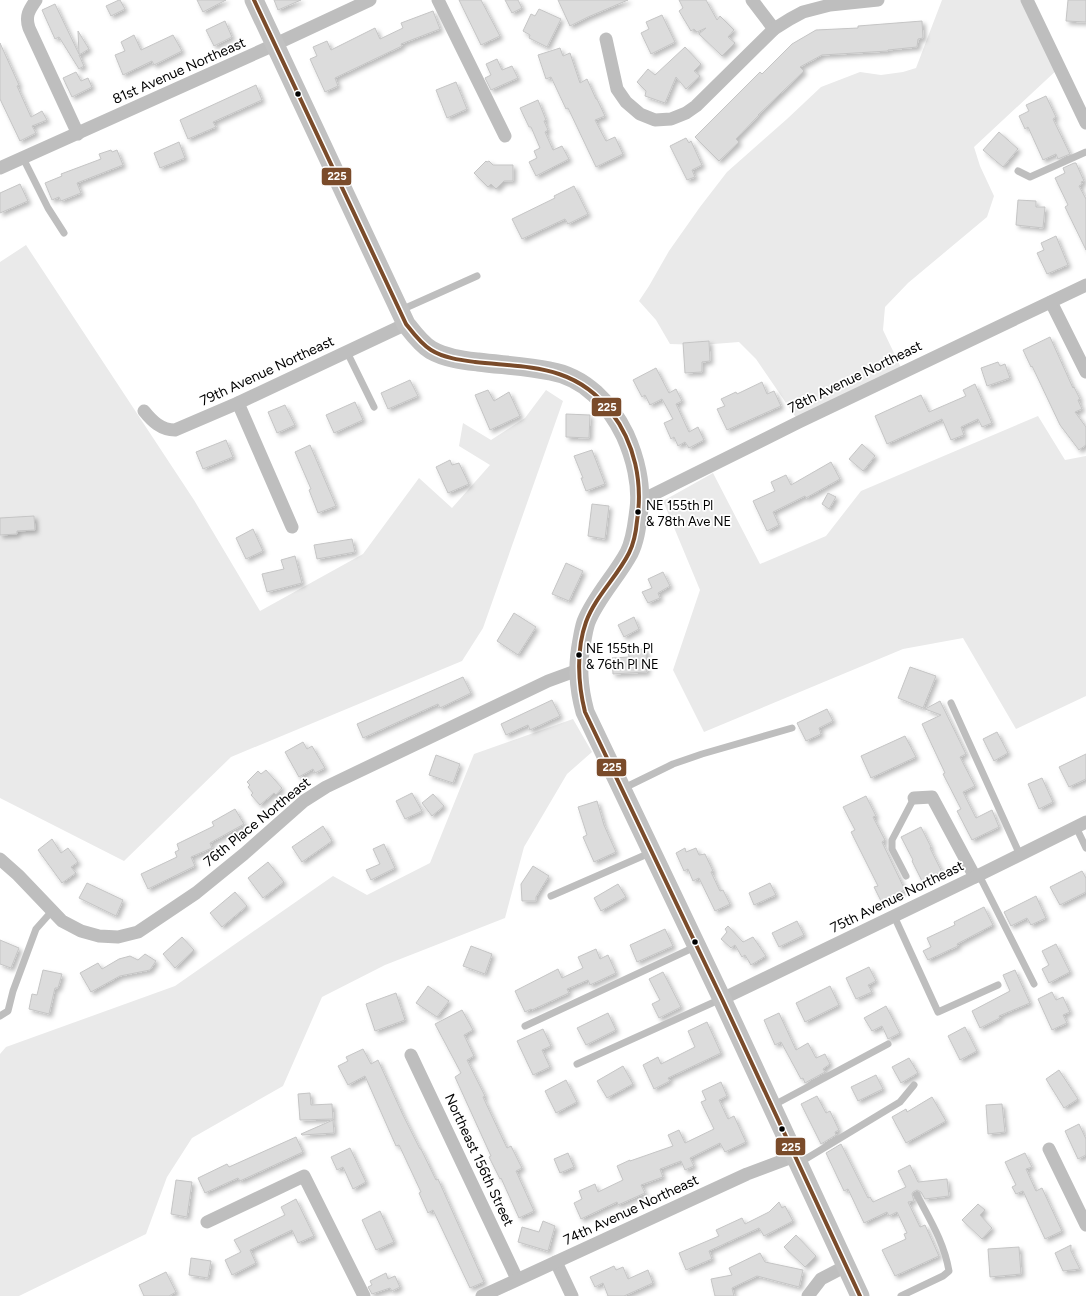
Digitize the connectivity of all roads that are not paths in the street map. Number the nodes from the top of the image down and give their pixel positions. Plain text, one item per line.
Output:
1 (36, 0) edge
2 (254, 0) edge
3 (370, 0) edge
4 (438, 0) edge
5 (752, 0) edge
6 (878, 0) edge
7 (1027, 0) edge
8 (774, 29) junction
9 (606, 39) dead end
10 (276, 44) junction
11 (1086, 123) edge
12 (78, 134) junction
13 (505, 136) dead end
14 (1086, 152) edge
15 (23, 158) junction
16 (1, 164) edge
17 (1018, 171) dead end
18 (64, 233) dead end
19 (477, 276) dead end
20 (1086, 285) edge
21 (1051, 302) junction
22 (403, 317) junction
23 (347, 352) junction
24 (1086, 372) edge
25 (238, 403) junction
26 (374, 407) dead end
27 (144, 411) dead end
28 (640, 501) junction
29 (292, 527) dead end
30 (578, 670) junction
31 (951, 702) dead end
32 (792, 728) dead end
33 (622, 789) junction
34 (914, 798) joint
35 (1081, 824) edge
36 (1086, 848) edge
37 (652, 852) junction
38 (1020, 855) junction
39 (0, 859) edge
40 (906, 876) dead end
41 (977, 876) junction
42 (551, 896) dead end
43 (52, 911) junction
44 (894, 916) junction
45 (697, 946) junction
46 (1034, 984) dead end
47 (998, 985) dead end
48 (722, 999) junction
49 (0, 1016) edge
50 (525, 1026) dead end
51 (888, 1044) dead end
52 (411, 1055) dead end
53 (577, 1064) dead end
54 (914, 1086) dead end
55 (772, 1106) junction
56 (1049, 1149) dead end
57 (797, 1159) junction
58 (917, 1194) dead end
59 (206, 1222) dead end
60 (1086, 1225) edge
61 (556, 1262) junction
62 (846, 1266) junction
63 (518, 1279) junction
64 (364, 1296) edge
65 (482, 1296) edge
66 (572, 1296) edge
67 (808, 1296) edge
68 (860, 1296) edge
69 (900, 1296) edge

1 - 12 street
2 - 10 street
3 - 10 street, 81st Avenue Northeast
4 - 13 street
5 - 8 street
6 - 8 street
7 - 11 street
8 - 9 street
10 - 12 street, 81st Avenue Northeast
10 - 22 street
12 - 15 street, 81st Avenue Northeast
14 - 17 lane
15 - 16 street, 81st Avenue Northeast
15 - 18 lane
19 - 22 lane
20 - 21 street, 78th Avenue Northeast
21 - 24 street
21 - 28 street, 78th Avenue Northeast
22 - 23 street, 79th Avenue Northeast
22 - 28 street
23 - 25 street, 79th Avenue Northeast
23 - 26 lane
25 - 27 street, 79th Avenue Northeast
25 - 29 street
28 - 30 street
30 - 33 street
30 - 43 street, 76th Place Northeast
31 - 38 lane
32 - 33 lane
33 - 37 street
34 - 40 lane
34 - 41 street
35 - 36 lane
35 - 38 street, 75th Avenue Northeast
37 - 42 lane
37 - 45 street
38 - 41 street, 75th Avenue Northeast
39 - 43 street, 76th Place Northeast
41 - 44 street, 75th Avenue Northeast
41 - 46 lane
43 - 49 lane
44 - 47 lane
44 - 48 street, 75th Avenue Northeast
45 - 48 street
45 - 50 lane
48 - 53 lane
48 - 55 street
51 - 55 lane
52 - 63 street, Northeast 156th Street
54 - 57 lane
55 - 57 street
56 - 60 street
57 - 61 street, 74th Avenue Northeast
57 - 62 street
58 - 69 lane
59 - 64 street
61 - 63 street, 74th Avenue Northeast
61 - 66 street
62 - 67 street
62 - 68 street
63 - 65 street, 74th Avenue Northeast

